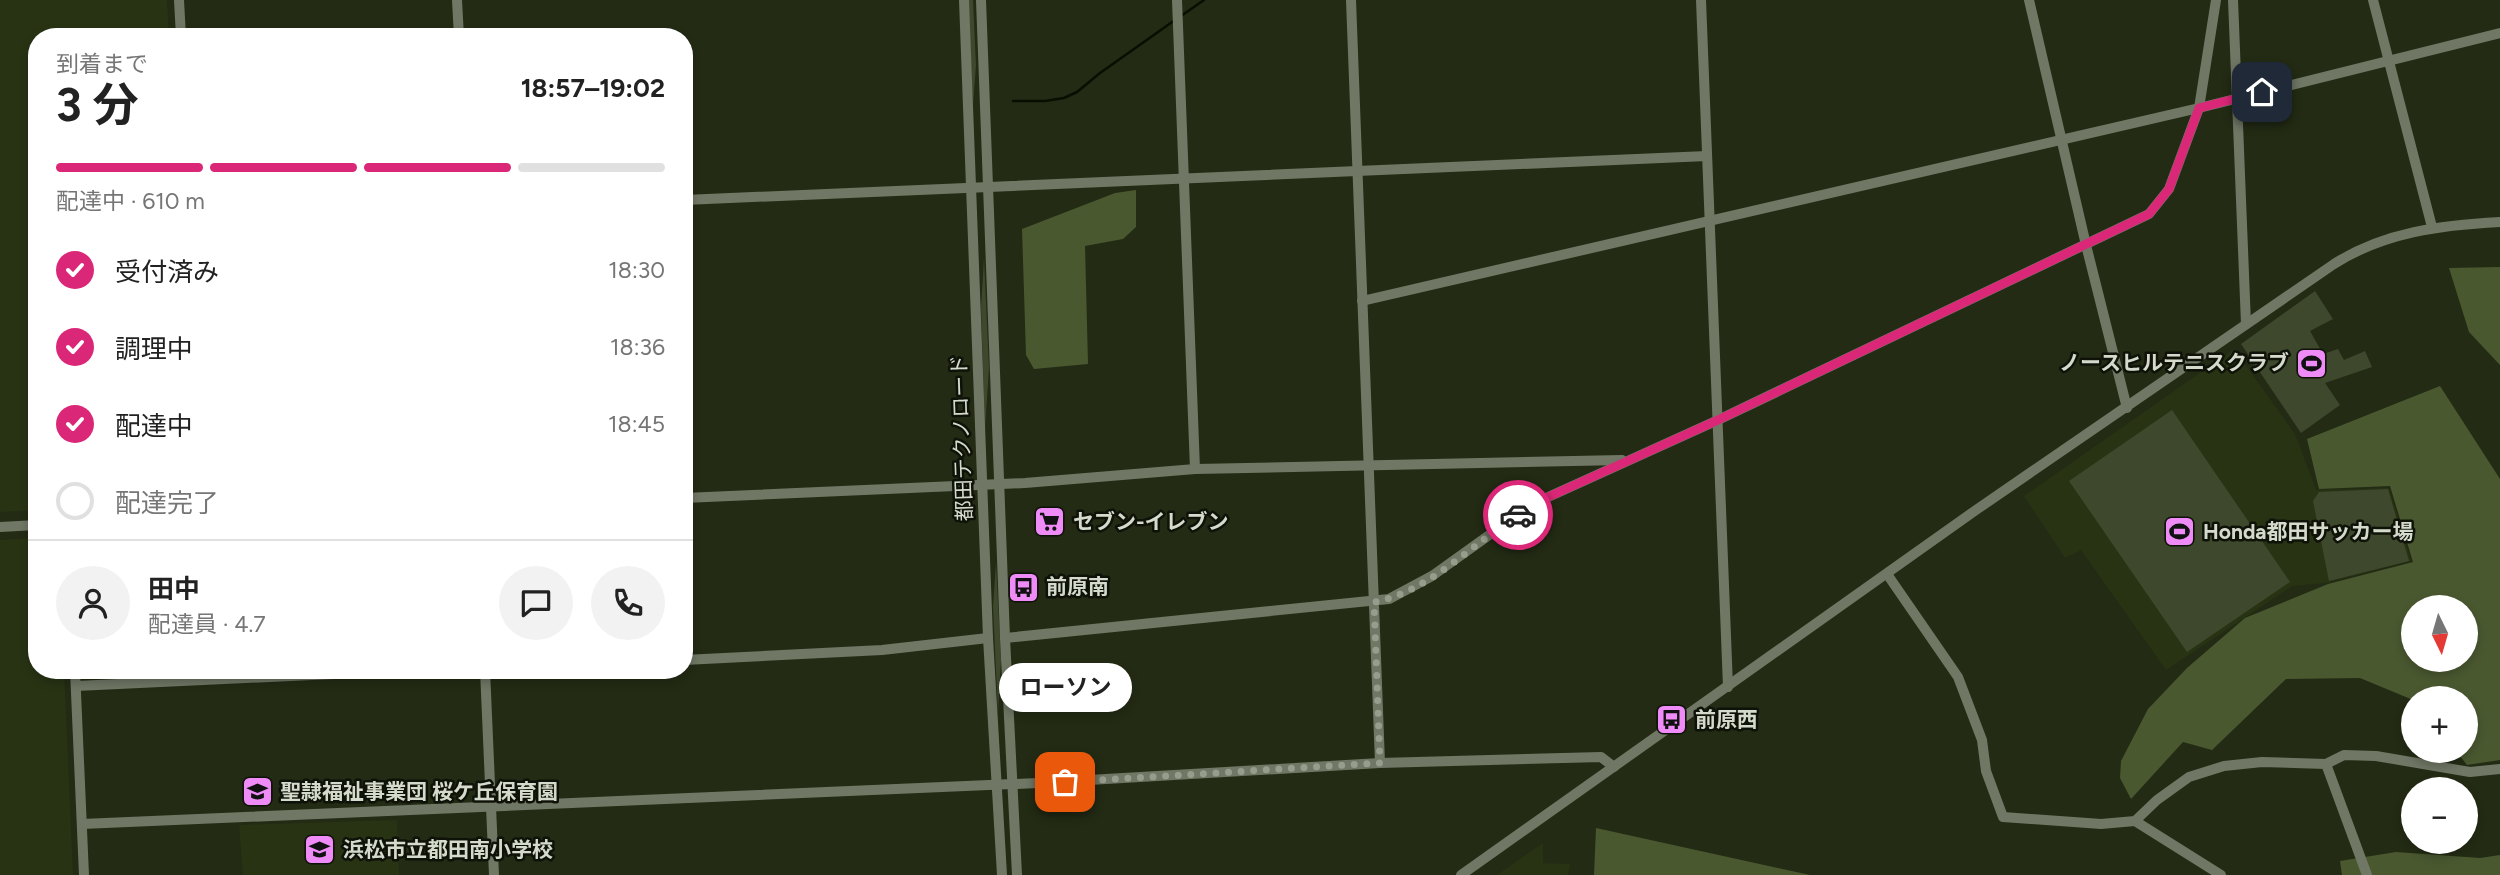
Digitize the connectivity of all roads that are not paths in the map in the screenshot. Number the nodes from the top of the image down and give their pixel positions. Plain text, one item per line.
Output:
1 (179, 0) edge
2 (457, 0) edge
3 (964, 0) edge
4 (981, 0) edge
5 (1177, 0) edge
6 (1351, 0) edge
7 (1701, 0) edge
8 (2029, 0) edge
9 (2217, 0) edge
10 (2233, 0) edge
11 (2373, 0) edge
12 (181, 28) edge
13 (459, 28) edge
14 (2500, 33) edge
15 (2389, 61) junction
16 (2236, 98) junction
17 (2199, 108) junction
18 (2061, 139) junction
19 (1707, 156) junction
20 (1356, 171) junction
21 (1184, 178) junction
22 (972, 187) junction
23 (988, 187) junction
24 (693, 200) edge
25 (1710, 220) junction
26 (2500, 222) edge
27 (2432, 227) junction
28 (2086, 245) junction
29 (1362, 301) junction
30 (2246, 324) junction
31 (2127, 408) junction
32 (1718, 420) junction
33 (1629, 460) junction
34 (1369, 465) junction
35 (1195, 469) junction
36 (1000, 484) junction
37 (983, 485) junction
38 (693, 498) edge
39 (28, 526) edge
40 (0, 527) edge
41 (1887, 574) junction
42 (1374, 602) junction
43 (1005, 638) junction
44 (988, 639) junction
45 (693, 660) edge
46 (76, 679) edge
47 (226, 679) edge
48 (485, 679) edge
49 (76, 686) junction
50 (1728, 687) junction
51 (1380, 763) junction
52 (2326, 764) junction
53 (1614, 767) junction
54 (2500, 769) edge
55 (1013, 784) junction
56 (998, 785) junction
57 (491, 806) junction
58 (2135, 821) junction
59 (82, 824) junction
60 (84, 875) edge
61 (494, 875) edge
62 (1002, 875) edge
63 (1017, 875) edge
64 (1461, 875) edge
65 (2221, 875) edge
66 (2367, 875) edge

1 - 12 street
2 - 13 street
3 - 22 street, 都田テクノロード
4 - 23 street, 都田テクノロード
5 - 21 street
6 - 20 street
7 - 19 street
8 - 18 street
9 - 17 street
10 - 16 street
11 - 15 street
14 - 15 street
15 - 16 street
15 - 27 street
16 - 17 street
16 - 30 street
17 - 18 street
17 - 28 street
18 - 25 street
18 - 28 street
19 - 20 street
19 - 25 street
20 - 21 street
20 - 29 street
21 - 23 street
21 - 35 street
22 - 23 street
22 - 24 street
22 - 37 street, 都田テクノロード
23 - 36 street, 都田テクノロード
25 - 29 street
25 - 32 street
26 - 27 street
27 - 30 street
28 - 31 street
28 - 32 street
29 - 34 street
30 - 31 street
31 - 41 street
32 - 33 street
32 - 50 street
33 - 34 street
33 - 42 street
34 - 35 street
34 - 42 street
35 - 36 street
36 - 37 street
36 - 43 street, 都田テクノロード
37 - 38 street
37 - 44 street, 都田テクノロード
39 - 40 street
41 - 50 street
41 - 58 street
42 - 43 street
42 - 51 street
43 - 55 street, 都田テクノロード
44 - 45 street
44 - 56 street, 都田テクノロード
46 - 49 street
47 - 49 street
48 - 57 street
49 - 59 street
50 - 53 street
51 - 53 street
51 - 55 street
52 - 54 street
52 - 58 street
52 - 66 street
53 - 64 street
55 - 56 street
55 - 63 street, 都田テクノロード
56 - 57 street
56 - 62 street, 都田テクノロード
57 - 59 street
57 - 61 street
58 - 65 street
59 - 60 street

